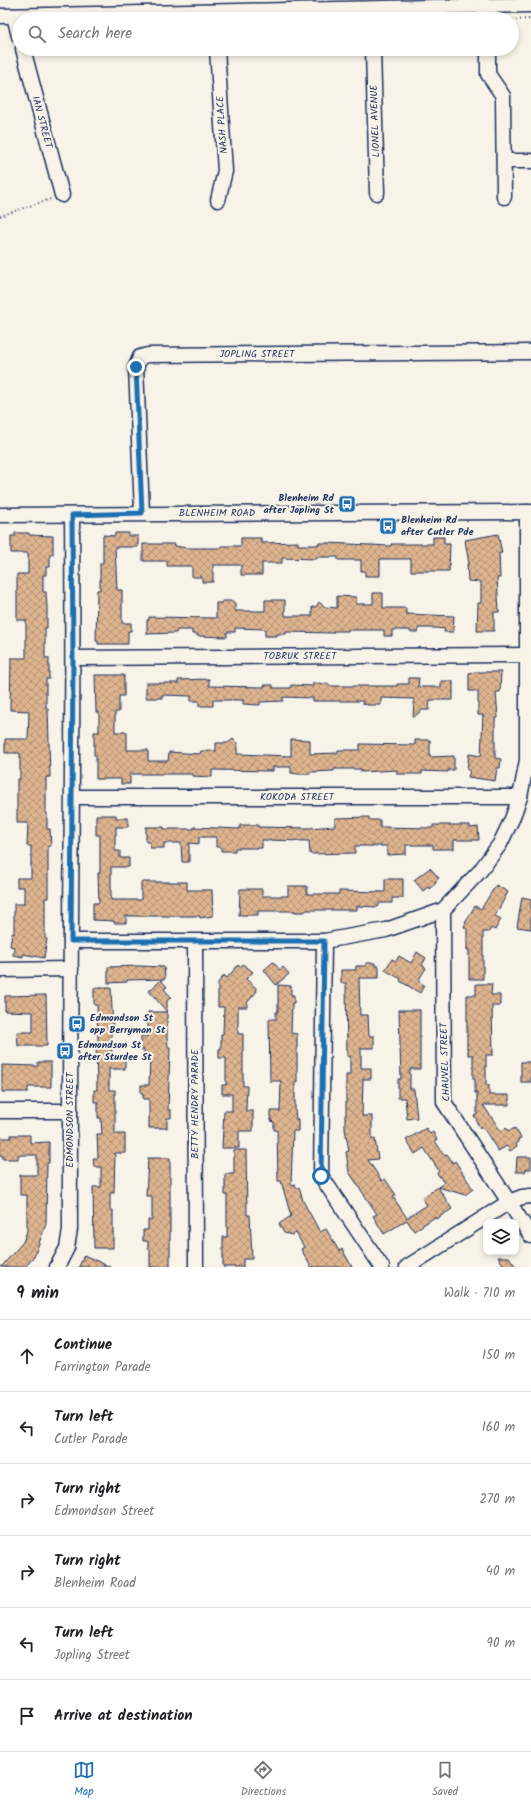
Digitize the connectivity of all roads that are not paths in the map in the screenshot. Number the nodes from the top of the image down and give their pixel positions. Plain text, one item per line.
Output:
1 (303, 4) edge
2 (531, 5) edge
3 (244, 12) edge
4 (358, 12) edge
5 (488, 12) edge
6 (24, 56) edge
7 (217, 56) edge
8 (373, 56) edge
9 (488, 56) edge
10 (504, 161) junction
11 (531, 161) edge
12 (378, 193) dead end
13 (62, 195) road end
14 (504, 197) dead end
15 (218, 200) dead end
16 (531, 352) edge
17 (529, 512) edge
18 (142, 513) junction
19 (0, 515) edge
20 (72, 515) junction
21 (529, 592) edge
22 (528, 655) junction
23 (73, 658) junction
24 (73, 797) junction
25 (520, 797) junction
26 (443, 910) junction
27 (71, 941) junction
28 (324, 941) junction
29 (194, 942) junction
30 (71, 969) junction
31 (0, 970) edge
32 (0, 1111) edge
33 (70, 1111) junction
34 (531, 1196) edge
35 (509, 1202) junction
36 (531, 1236) edge
37 (57, 1267) edge
38 (196, 1267) edge
39 (382, 1267) edge
40 (407, 1267) edge

1 - 3 street
1 - 4 street
2 - 5 street
6 - 13 street, IAN STREET
7 - 15 street, NASH PLACE
8 - 12 street, LIONEL AVENUE
9 - 10 street
10 - 11 street
10 - 14 street
16 - 18 street, JOPLING STREET
17 - 18 street, BLENHEIM ROAD
17 - 21 street
18 - 20 street, BLENHEIM ROAD
19 - 20 street, BLENHEIM ROAD
20 - 23 street, EDMONDSON STREET
21 - 22 street
22 - 23 street, TOBRUK STREET
22 - 25 street
23 - 24 street, EDMONDSON STREET
24 - 25 street, KOKODA STREET
24 - 27 street, EDMONDSON STREET
25 - 26 street
26 - 28 street
26 - 35 street, CHAUVEL STREET
27 - 29 street
27 - 30 street, EDMONDSON STREET
28 - 29 street
28 - 39 street
29 - 38 street, BETTY HENDRY PARADE
30 - 31 street
30 - 33 street, EDMONDSON STREET
32 - 33 street
33 - 37 street, EDMONDSON STREET
34 - 35 street
35 - 36 street, CHAUVEL STREET
35 - 40 street

